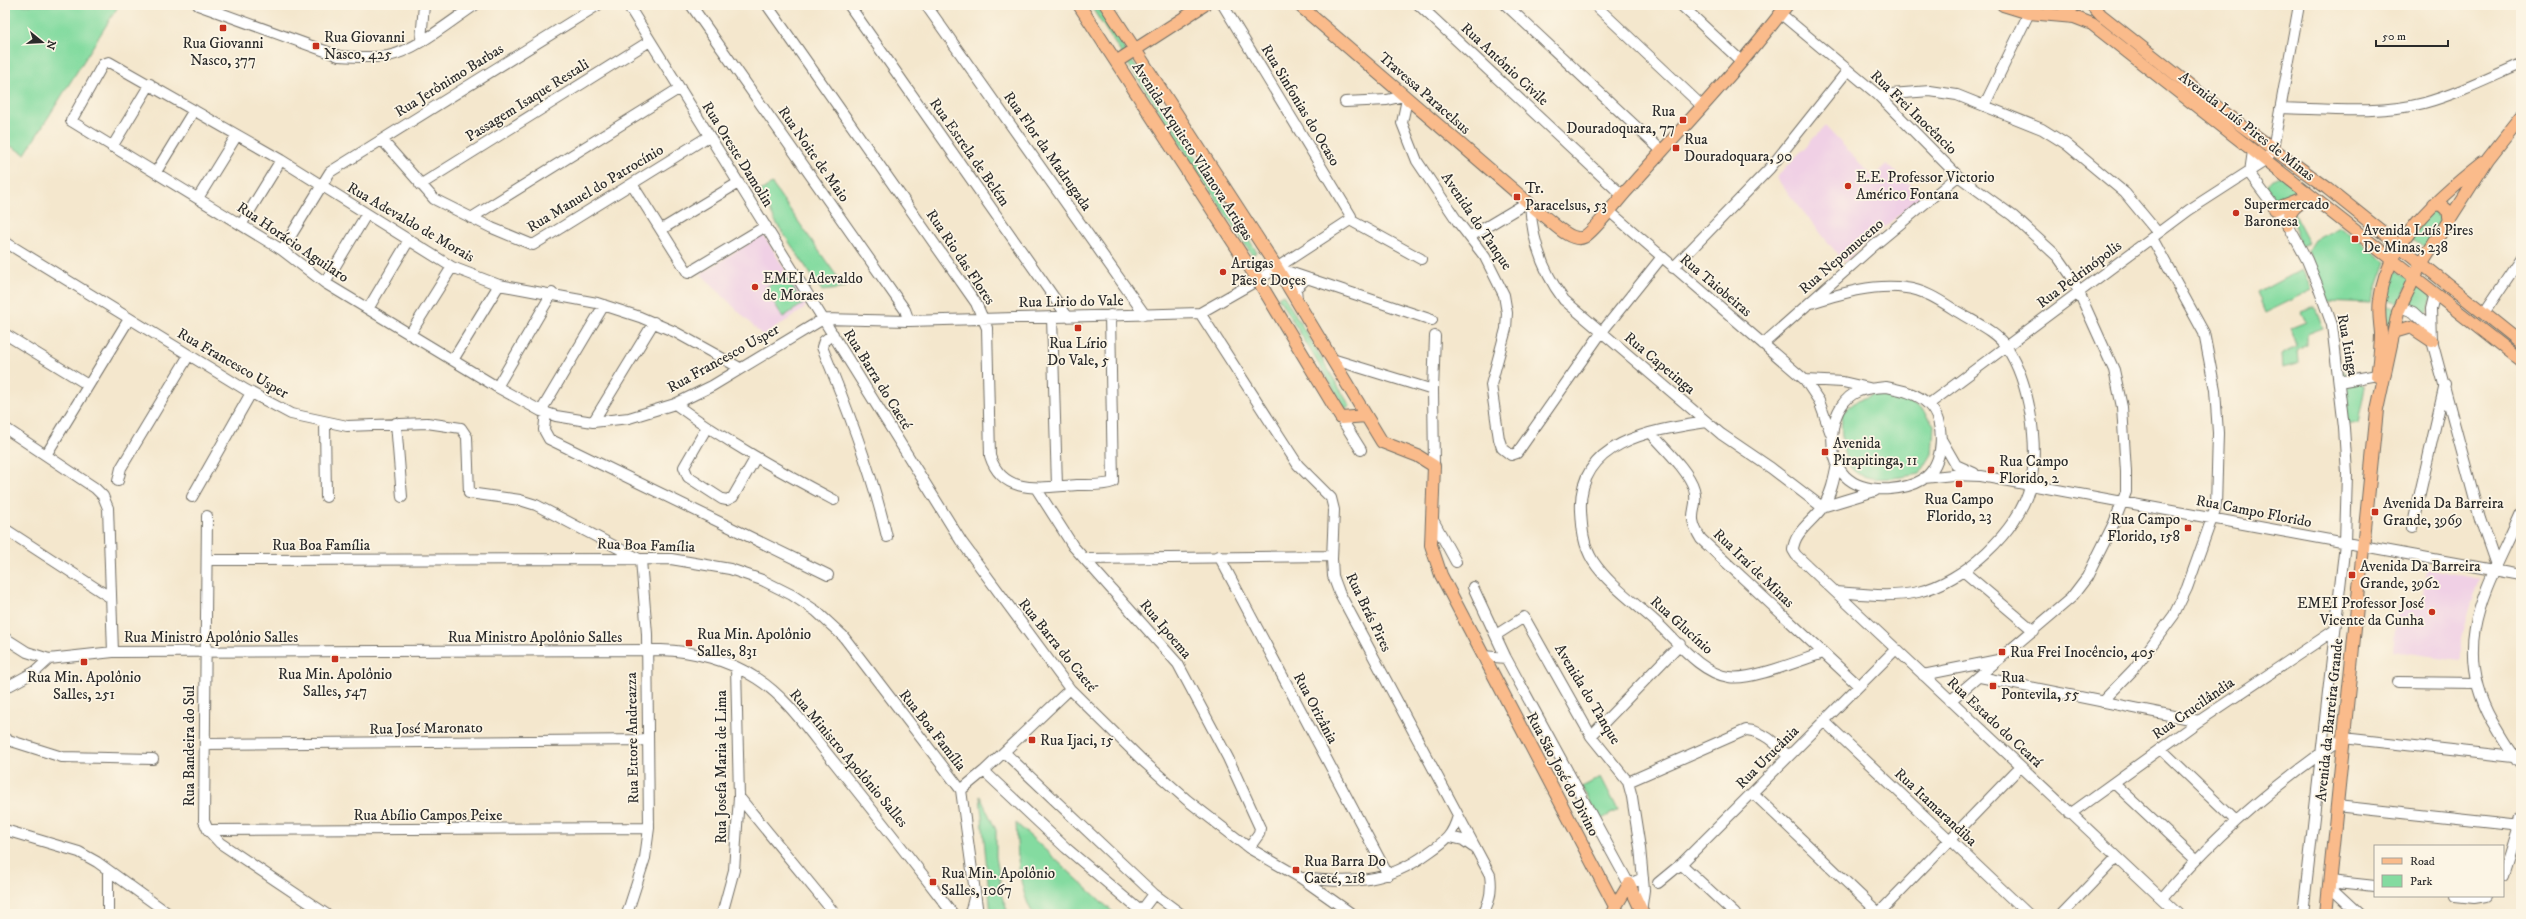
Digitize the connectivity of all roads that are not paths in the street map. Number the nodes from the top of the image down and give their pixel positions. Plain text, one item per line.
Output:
1 (198, 5) edge
2 (424, 5) edge
3 (475, 5) edge
4 (598, 5) edge
5 (628, 5) edge
6 (691, 5) edge
7 (767, 5) edge
8 (849, 5) edge
9 (926, 5) edge
10 (1079, 5) edge
11 (1106, 5) edge
12 (1204, 5) edge
13 (1223, 5) edge
14 (1299, 5) edge
15 (1419, 5) edge
16 (1506, 5) edge
17 (1595, 5) edge
18 (1681, 5) edge
19 (2003, 5) edge
20 (2075, 5) edge
21 (2092, 5) edge
22 (2299, 5) edge
23 (1784, 9) edge
24 (2029, 12) junction
25 (2062, 14) junction
26 (421, 40) junction
27 (650, 41) junction
28 (1135, 49) junction
29 (109, 62) joint
30 (1116, 62) junction
31 (1742, 62) junction
32 (2521, 64) edge
33 (1848, 70) junction
34 (150, 84) junction
35 (680, 88) junction
36 (1878, 95) junction
37 (1406, 97) junction
38 (1345, 102) dead end
39 (1985, 104) junction
40 (1702, 106) junction
41 (2280, 108) junction
42 (194, 110) junction
43 (2521, 117) edge
44 (2276, 123) junction
45 (237, 135) junction
46 (710, 136) junction
47 (382, 140) junction
48 (2262, 142) junction
49 (112, 147) junction
50 (2273, 149) junction
51 (1662, 151) junction
52 (2252, 151) junction
53 (2488, 159) junction
54 (280, 160) junction
55 (2265, 161) junction
56 (156, 172) junction
57 (2250, 172) junction
58 (1958, 176) junction
59 (738, 182) junction
60 (632, 184) junction
61 (420, 185) junction
62 (321, 186) junction
63 (2303, 191) junction
64 (1622, 195) junction
65 (198, 198) junction
66 (1529, 203) junction
67 (2433, 204) junction
68 (2321, 205) junction
69 (2275, 209) junction
70 (1609, 210) junction
71 (366, 215) junction
72 (471, 218) junction
73 (1350, 220) junction
74 (2449, 222) junction
75 (241, 225) junction
76 (2288, 225) junction
77 (766, 226) junction
78 (662, 229) junction
79 (2155, 235) junction
80 (1471, 236) junction
81 (409, 240) junction
82 (5, 242) edge
83 (2400, 248) junction
84 (282, 250) junction
85 (1661, 258) junction
86 (2521, 258) edge
87 (1421, 259) dead end
88 (2393, 260) junction
89 (2421, 264) junction
90 (452, 267) junction
91 (1277, 268) junction
92 (1673, 268) junction
93 (2414, 276) junction
94 (1307, 278) junction
95 (1258, 280) junction
96 (324, 283) junction
97 (499, 285) junction
98 (2381, 290) junction
99 (552, 293) junction
100 (2080, 293) junction
101 (2435, 293) junction
102 (1297, 300) junction
103 (1808, 304) junction
104 (604, 305) junction
105 (2400, 307) junction
106 (368, 309) junction
107 (1200, 313) junction
108 (2484, 313) junction
109 (1110, 315) junction
110 (1144, 315) junction
111 (1067, 316) junction
112 (1052, 317) junction
113 (129, 318) junction
114 (984, 318) junction
115 (823, 319) junction
116 (1432, 320) dead end
117 (909, 321) junction
118 (654, 322) junction
119 (2430, 328) junction
120 (2394, 332) junction
121 (1601, 333) junction
122 (5, 334) edge
123 (410, 334) junction
124 (833, 334) junction
125 (1435, 336) dead end
126 (2432, 340) junction
127 (2521, 342) edge
128 (1763, 344) junction
129 (2006, 348) junction
130 (189, 355) junction
131 (1332, 359) junction
132 (454, 360) junction
133 (2521, 361) edge
134 (740, 368) junction
135 (2377, 375) junction
136 (1805, 380) junction
137 (2339, 382) junction
138 (2445, 382) junction
139 (88, 385) junction
140 (496, 387) junction
141 (1871, 388) junction
142 (1433, 390) junction
143 (251, 393) junction
144 (675, 404) junction
145 (1929, 404) junction
146 (2377, 410) junction
147 (544, 412) junction
148 (1366, 416) junction
149 (1341, 418) junction
150 (325, 422) junction
151 (593, 422) junction
152 (1707, 422) junction
153 (396, 423) junction
154 (707, 427) junction
155 (5, 428) edge
156 (1651, 433) junction
157 (1831, 434) junction
158 (1941, 439) junction
159 (1361, 450) dead end
160 (46, 455) junction
161 (756, 457) junction
162 (1837, 464) junction
163 (1434, 466) junction
164 (1981, 476) junction
165 (1924, 478) junction
166 (118, 481) dead end
167 (2030, 485) junction
168 (1057, 486) junction
169 (1036, 488) junction
170 (1881, 490) junction
171 (192, 497) dead end
172 (402, 497) dead end
173 (326, 498) dead end
174 (834, 500) dead end
175 (2123, 502) junction
176 (1822, 507) junction
177 (2521, 513) edge
178 (207, 516) dead end
179 (1432, 518) junction
180 (2212, 518) junction
181 (2412, 528) dead end
182 (5, 529) edge
183 (887, 537) dead end
184 (2345, 543) junction
185 (2363, 547) junction
186 (1218, 556) junction
187 (1332, 556) junction
188 (1085, 559) junction
189 (207, 560) junction
190 (641, 560) junction
191 (1456, 562) dead end
192 (2495, 568) junction
193 (1963, 571) junction
194 (828, 575) dead end
195 (2521, 575) edge
196 (1473, 587) dead end
197 (1836, 592) junction
198 (111, 598) junction
199 (2335, 630) junction
200 (2034, 631) junction
201 (1496, 635) junction
202 (5, 638) edge
203 (1680, 644) junction
204 (1896, 649) junction
205 (646, 651) junction
206 (114, 652) junction
207 (204, 653) junction
208 (1823, 653) junction
209 (1483, 656) junction
210 (1506, 658) junction
211 (48, 659) junction
212 (2000, 659) junction
213 (736, 666) junction
214 (1923, 675) junction
215 (1980, 677) junction
216 (2398, 682) dead end
217 (2477, 683) junction
218 (1859, 686) junction
219 (5, 688) edge
220 (1070, 689) junction
221 (1950, 701) junction
222 (2102, 702) junction
223 (1824, 721) junction
224 (2199, 721) junction
225 (1591, 736) junction
226 (2343, 738) junction
227 (5, 739) edge
228 (646, 740) junction
229 (205, 744) junction
230 (2161, 749) junction
231 (1004, 752) junction
232 (2323, 752) junction
233 (1788, 756) junction
234 (153, 759) dead end
235 (2518, 761) edge
236 (2020, 766) junction
237 (984, 771) junction
238 (1628, 782) junction
239 (2114, 783) junction
240 (961, 790) junction
241 (1753, 793) junction
242 (740, 797) junction
243 (2337, 806) junction
244 (2070, 814) junction
245 (1458, 816) junction
246 (2235, 820) junction
247 (2520, 823) edge
248 (649, 828) junction
249 (5, 830) edge
250 (208, 830) junction
251 (1450, 837) junction
252 (1949, 840) junction
253 (1249, 848) junction
254 (1477, 850) junction
255 (2117, 857) junction
256 (2195, 859) junction
257 (1681, 864) junction
258 (108, 870) junction
259 (2504, 872) edge
260 (1388, 875) junction
261 (1301, 878) junction
262 (1643, 878) junction
263 (1335, 882) junction
264 (2329, 883) junction
265 (1629, 884) junction
266 (1658, 884) dead end
267 (976, 886) junction
268 (2374, 886) edge
269 (1154, 894) junction
270 (1325, 895) junction
271 (2464, 897) edge
272 (2480, 897) edge
273 (2162, 898) junction
274 (1615, 911) edge
275 (1141, 913) edge
276 (1641, 913) edge
277 (2066, 913) edge
278 (108, 914) edge
279 (169, 914) edge
280 (326, 914) edge
281 (627, 914) edge
282 (722, 914) edge
283 (835, 914) edge
284 (953, 914) edge
285 (970, 914) edge
286 (978, 914) edge
287 (1181, 914) edge
288 (1352, 914) edge
289 (1482, 914) edge
290 (1736, 914) edge
291 (1879, 914) edge
292 (2028, 914) edge
293 (2178, 914) edge
294 (2303, 914) edge
295 (2326, 914) edge
296 (2359, 914) edge

1 - 26 street
2 - 26 street
3 - 26 street
4 - 47 street, Rua Jerônimo Barbas
5 - 27 street, Rua Oreste Damolin
6 - 117 street, Rua Noite de Maio
7 - 114 street, Rua Rio das Flores
8 - 111 street, Rua Estrela de Belém
9 - 110 street, Rua Flor da Madrugada
10 - 30 main road, Avenida Arquiteto Vilanova Artigas
11 - 28 main road, Avenida Arquiteto Vilanova Artigas
12 - 28 main road
13 - 73 street, Rua Sinfonias do Ocaso
14 - 37 main road, Travessa Paracelsus
15 - 64 street, Rua Antônio Civile
16 - 51 street
17 - 40 street
18 - 31 street
19 - 24 main road, Avenida Luís Pires de Minas
20 - 25 main road
21 - 48 main road, Avenida Luís Pires de Minas
22 - 41 street
23 - 31 main road, Travessa Paracelsus
23 - 33 street, Rua Frei Inocêncio
24 - 25 main road, Avenida Luís Pires de Minas
24 - 39 street
25 - 52 main road, Avenida Luís Pires de Minas
27 - 35 street, Rua Oreste Damolin
27 - 61 street, Passagem Isaque Restali
28 - 30 main road
28 - 91 main road, Avenida Arquiteto Vilanova Artigas
29 - 34 street, Rua Adevaldo de Morais
29 - 49 street, Rua Horácio Aguilaro
30 - 95 main road, Avenida Arquiteto Vilanova Artigas
31 - 40 main road, Travessa Paracelsus
32 - 41 street
33 - 36 street, Rua Frei Inocêncio
33 - 92 street
34 - 42 street, Rua Adevaldo de Morais
34 - 49 street
35 - 46 street, Rua Oreste Damolin
35 - 72 street
36 - 39 street
36 - 58 street, Rua Frei Inocêncio
37 - 38 street
37 - 66 main road, Travessa Paracelsus
37 - 80 street, Avenida do Tanque
39 - 79 street
40 - 51 main road, Travessa Paracelsus
41 - 44 street
42 - 45 street, Rua Adevaldo de Morais
42 - 56 street
43 - 53 main road, Avenida da Barreira Grande
44 - 48 street
44 - 50 street
45 - 54 street, Rua Adevaldo de Morais
45 - 65 street
46 - 59 street, Rua Oreste Damolin
46 - 60 street, Rua Manuel do Patrocínio
47 - 61 street, Rua Manuel do Patrocínio
47 - 62 street, Rua Jerônimo Barbas
48 - 50 main road, Avenida Luís Pires de Minas
49 - 56 street, Rua Horácio Aguilaro
50 - 55 street
50 - 83 main road, Avenida Luís Pires de Minas
51 - 64 main road, Travessa Paracelsus
52 - 55 main road, Avenida Luís Pires de Minas
52 - 57 street
53 - 67 main road, Avenida da Barreira Grande
53 - 74 main road, Avenida da Barreira Grande
54 - 62 street, Rua Adevaldo de Morais
54 - 75 street
55 - 57 street, Rua Pedrinópolis
55 - 63 main road, Avenida Luís Pires de Minas
56 - 65 street, Rua Horácio Aguilaro
57 - 69 street, Rua Itinga
57 - 79 street, Rua Pedrinópolis
58 - 100 street, Rua Frei Inocêncio
58 - 103 street, Rua Nepomuceno
59 - 77 street, Rua Oreste Damolin
59 - 78 street
60 - 72 street, Rua Manuel do Patrocínio
60 - 78 street
61 - 72 street, Rua Manuel do Patrocínio
62 - 71 street, Rua Adevaldo de Morais
62 - 84 street, Rua Jerônimo Barbas
63 - 68 main road, Avenida Luís Pires de Minas
63 - 69 main road
64 - 70 main road, Travessa Paracelsus
65 - 75 street, Rua Horácio Aguilaro
66 - 70 main road, Travessa Paracelsus
66 - 80 street
66 - 121 street, Rua Capetinga
67 - 74 main road
67 - 83 main road, Avenida da Barreira Grande
68 - 76 main road
68 - 88 main road, Avenida Luís Pires de Minas
69 - 76 street, Rua Itinga
70 - 85 street, Rua Taiobeiras
71 - 81 street, Rua Adevaldo de Morais
71 - 96 street
73 - 87 street
73 - 91 street
74 - 89 main road, Avenida da Barreira Grande
75 - 84 street, Rua Horácio Aguilaro
76 - 137 street, Rua Itinga
77 - 78 street
77 - 115 street, Rua Oreste Damolin
79 - 100 street, Rua Pedrinópolis
79 - 180 street
80 - 121 street, Avenida do Tanque
81 - 90 street, Rua Adevaldo de Morais
81 - 106 street
82 - 113 street, Rua Francesco Usper
83 - 88 main road, Avenida da Barreira Grande
83 - 89 main road, Avenida Luís Pires de Minas
84 - 96 street, Rua Horácio Aguilaro
85 - 92 street, Rua Taiobeiras
85 - 121 street
86 - 108 street
88 - 93 main road, Avenida Luís Pires de Minas
88 - 98 main road, Avenida da Barreira Grande
89 - 93 main road, Avenida da Barreira Grande
89 - 108 main road, Avenida Luís Pires de Minas
90 - 97 street, Rua Adevaldo de Morais
90 - 123 street
91 - 94 street
91 - 95 street
91 - 102 main road, Avenida Arquiteto Vilanova Artigas
92 - 128 street, Rua Taiobeiras
93 - 101 main road, Avenida Luís Pires de Minas
93 - 105 main road, Avenida da Barreira Grande
94 - 102 street
94 - 116 street
95 - 107 street
95 - 149 main road, Avenida Arquiteto Vilanova Artigas
96 - 106 street, Rua Horácio Aguilaro
97 - 99 street, Rua Adevaldo de Morais
97 - 132 street
98 - 105 main road
98 - 135 main road, Avenida da Barreira Grande
99 - 104 street, Rua Adevaldo de Morais
99 - 140 street
100 - 129 street, Rua Pedrinópolis
100 - 175 street, Rua Frei Inocêncio
101 - 119 street
101 - 133 main road, Avenida Luís Pires de Minas
102 - 131 main road, Avenida Arquiteto Vilanova Artigas
103 - 128 street, Rua Nepomuceno
103 - 129 street
104 - 118 street, Rua Adevaldo de Morais
104 - 147 street
105 - 119 street
105 - 120 main road, Avenida da Barreira Grande
106 - 123 street, Rua Horácio Aguilaro
107 - 110 street, Rua Lirio do Vale
107 - 187 street, Rua Brás Pires
108 - 127 main road, Avenida Luís Pires de Minas
109 - 110 street, Rua Lirio do Vale
109 - 111 street, Rua Lirio do Vale
109 - 168 street, Rua Rio das Flores
111 - 112 street, Rua Lirio do Vale
112 - 114 street, Rua Lirio do Vale
112 - 168 street
113 - 130 street, Rua Francesco Usper
113 - 139 street
114 - 117 street, Rua Lirio do Vale
114 - 169 street, Rua Rio das Flores
115 - 117 street, Rua Lirio do Vale
115 - 124 street, Rua Barra do Caeté
115 - 134 street, Rua Francesco Usper
118 - 134 street, Rua Adevaldo de Morais
118 - 151 street
119 - 126 street
120 - 126 main road
120 - 146 main road, Avenida da Barreira Grande
121 - 152 street, Rua Capetinga
122 - 139 street
123 - 132 street, Rua Horácio Aguilaro
124 - 183 street
124 - 220 street, Rua Barra do Caeté
125 - 142 street
126 - 138 street
128 - 136 street, Rua Taiobeiras
129 - 145 street, Rua Pedrinópolis
129 - 167 street
130 - 143 street, Rua Francesco Usper
130 - 166 street
131 - 142 street
131 - 148 main road, Avenida Arquiteto Vilanova Artigas
132 - 140 street, Rua Horácio Aguilaro
134 - 144 street, Rua Francesco Usper
135 - 137 street
135 - 146 main road, Avenida da Barreira Grande
136 - 141 street
136 - 157 street, Rua Taiobeiras
137 - 184 street, Rua Itinga
138 - 181 street
138 - 192 street
139 - 160 street
140 - 147 street, Rua Horácio Aguilaro
141 - 145 street
141 - 157 street
142 - 163 street
143 - 150 street, Rua Francesco Usper
143 - 171 street
144 - 151 street, Rua Francesco Usper
144 - 154 street
145 - 158 street
146 - 185 main road, Avenida da Barreira Grande
147 - 151 street, Rua Francesco Usper
147 - 194 street
148 - 149 main road
148 - 163 main road, Avenida Arquiteto Vilanova Artigas
149 - 159 street, Avenida Arquiteto Vilanova Artigas
150 - 153 street, Rua Francesco Usper
150 - 173 street
152 - 156 street
152 - 176 street, Rua Capetinga
153 - 172 street
153 - 190 street, Rua Francesco Usper
154 - 161 street
154 - 161 street
155 - 160 street
156 - 203 street, Rua Glucínio
156 - 208 street, Rua Iraí de Minas
157 - 162 street
158 - 164 street, Rua Campo Florido
158 - 165 street
160 - 198 street
161 - 174 street
162 - 170 street
162 - 176 street
163 - 179 main road, Rua São José do Divino
164 - 165 street, Rua Campo Florido
164 - 167 street, Rua Campo Florido
165 - 170 street
167 - 175 street, Rua Campo Florido
167 - 193 street
168 - 169 street, Rua Rio das Flores
169 - 188 street, Rua Ipoema
170 - 176 street
175 - 180 street, Rua Campo Florido
175 - 200 street, Rua Frei Inocêncio
176 - 197 street, Rua Estado do Ceará
177 - 192 street
178 - 189 street, Rua Bandeira do Sul
179 - 191 street
179 - 209 main road, Rua São José do Divino
180 - 184 street, Rua Campo Florido
180 - 222 street
182 - 198 street
184 - 185 street, Rua Campo Florido
184 - 199 street, Avenida da Barreira Grande
185 - 192 street, Rua Campo Florido
185 - 226 main road, Avenida da Barreira Grande
186 - 187 street
186 - 188 street
186 - 260 street, Rua Orizânia
187 - 245 street, Rua Brás Pires
188 - 253 street, Rua Ipoema
189 - 190 street, Rua Boa Família
189 - 207 street, Rua Bandeira do Sul
190 - 205 street, Rua Ettore Andreazza
190 - 240 street, Rua Boa Família
192 - 195 street, Rua Campo Florido
192 - 217 street
193 - 197 street
193 - 200 street
196 - 201 street, Rua São José do Divino
197 - 204 street, Rua Estado do Ceará
198 - 206 street
199 - 224 street, Rua Crucilândia
199 - 232 street, Avenida da Barreira Grande
200 - 212 street, Rua Frei Inocêncio
201 - 210 street, Rua São José do Divino
201 - 225 street, Avenida do Tanque
202 - 211 street, Rua Ministro Apolônio Salles
203 - 208 street, Rua Glucínio
203 - 225 street
204 - 214 street, Rua Estado do Ceará
204 - 218 street, Rua Urucânia
205 - 207 street, Rua Ministro Apolônio Salles
205 - 213 street, Rua Ministro Apolônio Salles
205 - 228 street, Rua Ettore Andreazza
206 - 207 street, Rua Ministro Apolônio Salles
206 - 211 street, Rua Ministro Apolônio Salles
207 - 229 street, Rua Bandeira do Sul
208 - 218 street, Rua Iraí de Minas
209 - 210 street
209 - 274 main road, Rua São José do Divino
210 - 265 street, Rua São José do Divino
211 - 219 street
212 - 214 street, Rua Frei Inocêncio
212 - 215 street, Rua Frei Inocêncio
213 - 242 street, Rua Josefa Maria de Lima
213 - 284 street, Rua Ministro Apolônio Salles
214 - 221 street, Rua Estado do Ceará
215 - 221 street, Rua Frei Inocêncio
215 - 222 street
216 - 217 street
217 - 235 street
218 - 223 street, Rua Urucânia
220 - 231 street
220 - 253 street, Rua Barra do Caeté
221 - 236 street, Rua Estado do Ceará
222 - 224 street
223 - 233 street, Rua Urucânia
223 - 252 street, Rua Itamarandiba
224 - 230 street, Rua Crucilândia
225 - 238 street, Avenida do Tanque
226 - 232 street
226 - 235 street
226 - 243 main road, Avenida da Barreira Grande
227 - 234 street
228 - 229 street, Rua José Maronato
228 - 248 street, Rua Ettore Andreazza
229 - 250 street, Rua Bandeira do Sul
230 - 239 street, Rua Crucilândia
230 - 246 street
231 - 237 street
231 - 269 street
232 - 246 street
232 - 294 street, Avenida da Barreira Grande
233 - 238 street
233 - 241 street, Rua Urucânia
236 - 244 street, Rua Estado do Ceará
236 - 252 street
237 - 240 street
237 - 275 street
238 - 262 street, Avenida do Tanque
239 - 244 street, Rua Crucilândia
239 - 256 street
240 - 267 street, Rua Boa Família
241 - 257 street, Rua Urucânia
241 - 291 street
242 - 282 street, Rua Josefa Maria de Lima
242 - 283 street
243 - 247 street
243 - 264 main road, Avenida da Barreira Grande
244 - 255 street, Rua Estado do Ceará
245 - 251 street
245 - 254 street, Rua Brás Pires
246 - 256 street
247 - 259 street
248 - 250 street, Rua Abílio Campos Peixe
248 - 281 street, Rua Ettore Andreazza
249 - 258 street
250 - 280 street
251 - 254 street
251 - 260 street
252 - 291 street
252 - 292 street, Rua Itamarandiba
253 - 261 street, Rua Barra do Caeté
254 - 289 street, Rua Brás Pires
255 - 273 street, Rua Estado do Ceará
255 - 277 street
256 - 273 street
257 - 266 street, Rua Urucânia
257 - 290 street
258 - 278 street
258 - 279 street
260 - 263 street
261 - 263 street
261 - 270 street, Rua Barra do Caeté
262 - 265 street
262 - 276 street, Avenida do Tanque
263 - 270 street
264 - 268 street
264 - 295 main road, Avenida da Barreira Grande
264 - 296 street
265 - 274 main road, Rua São José do Divino
265 - 276 main road, Rua São José do Divino
267 - 285 street, Rua Boa Família
267 - 286 street, Rua Boa Família
269 - 275 street
269 - 287 street
270 - 288 street, Rua Barra do Caeté
271 - 272 street
273 - 293 street, Rua Estado do Ceará

